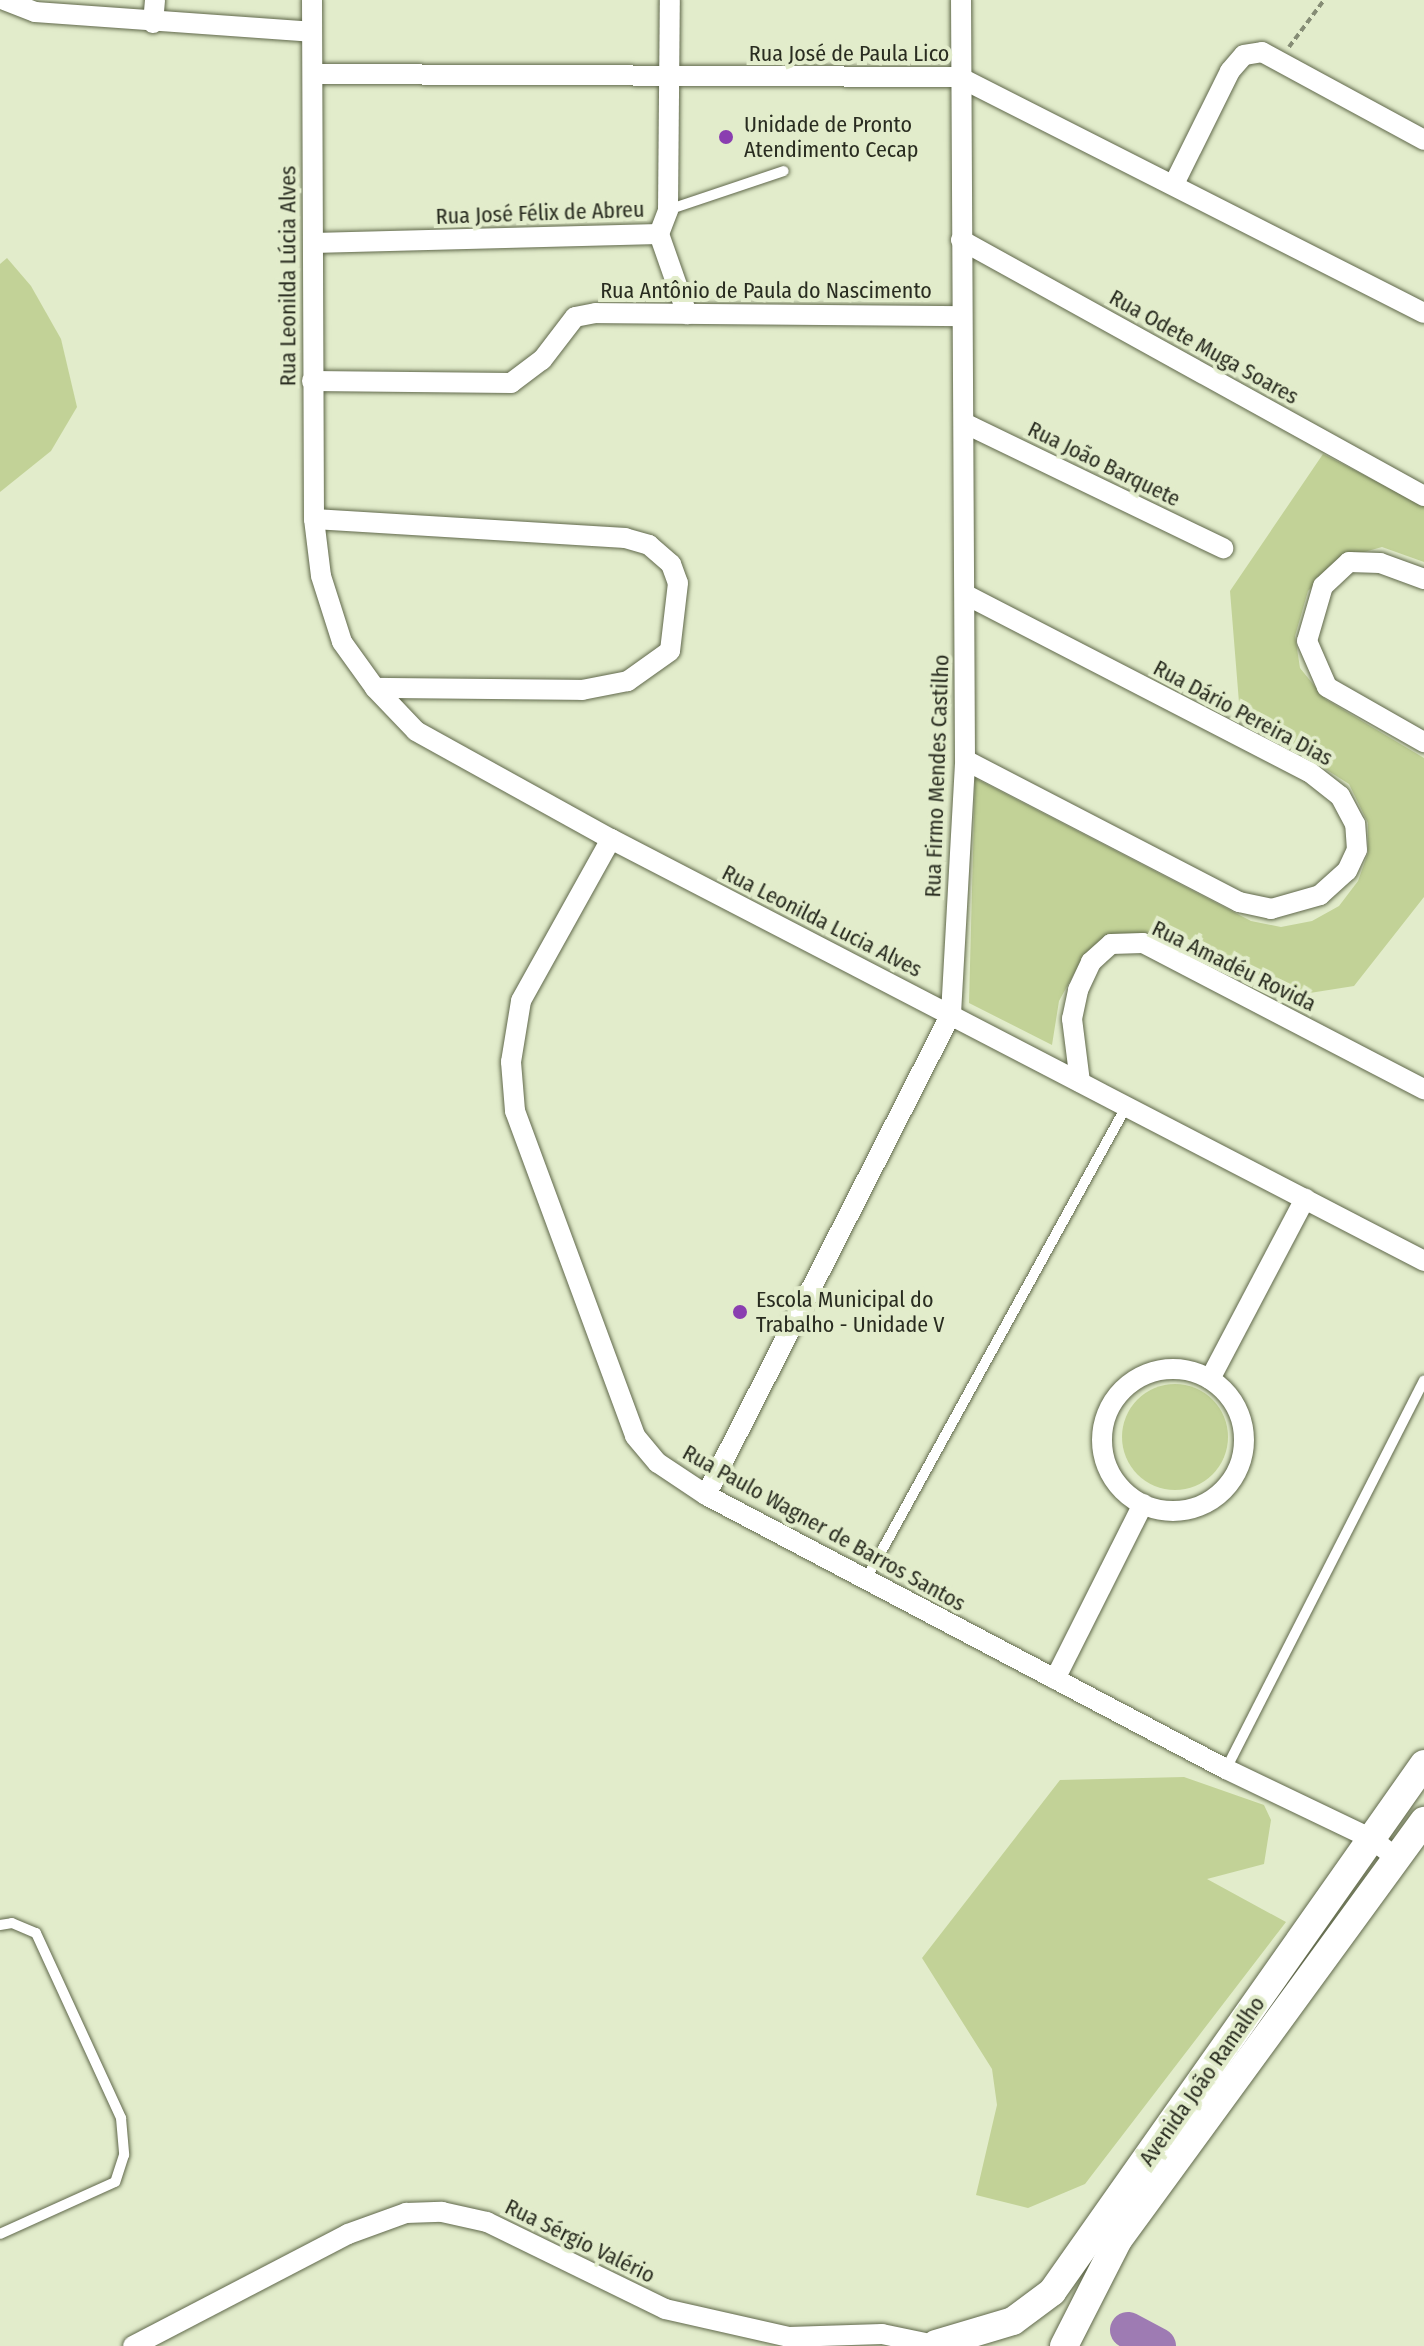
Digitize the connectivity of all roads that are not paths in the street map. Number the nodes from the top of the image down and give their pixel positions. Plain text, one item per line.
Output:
1 (4, 0) edge
2 (155, 0) edge
3 (312, 0) edge
4 (670, 0) edge
5 (961, 0) edge
6 (153, 23) junction
7 (311, 32) junction
8 (313, 74) junction
9 (959, 77) junction
10 (668, 78) junction
11 (1424, 140) edge
12 (784, 171) dead end
13 (1174, 184) junction
14 (668, 210) junction
15 (659, 234) junction
16 (961, 240) junction
17 (313, 243) junction
18 (1424, 313) edge
19 (687, 314) junction
20 (960, 316) junction
21 (312, 381) junction
22 (964, 423) junction
23 (1424, 496) edge
24 (314, 519) junction
25 (1223, 548) dead end
26 (1424, 579) edge
27 (966, 595) junction
28 (375, 688) junction
29 (1424, 742) edge
30 (965, 760) junction
31 (611, 839) junction
32 (951, 1014) junction
33 (1080, 1082) junction
34 (1424, 1089) edge
35 (1126, 1107) junction
36 (1305, 1199) junction
37 (1424, 1261) edge
38 (1210, 1379) junction
39 (1424, 1381) edge
40 (706, 1495) junction
41 (1143, 1504) junction
42 (865, 1581) junction
43 (1055, 1679) junction
44 (1424, 1764) edge
45 (1226, 1769) junction
46 (1424, 1821) edge
47 (1372, 1839) junction
48 (1398, 1859) junction
49 (0, 1925) edge
50 (0, 2234) edge
51 (938, 2345) edge
52 (133, 2346) edge
53 (1064, 2346) edge

1 - 6 street
2 - 6 street
3 - 7 street, Rua Leonilda Lúcia Alves
4 - 10 street, Rua José Félix de Abreu
5 - 9 street, Rua Firmo Mendes Castilho
6 - 7 street
7 - 8 street, Rua Leonilda Lúcia Alves
8 - 10 street, Rua José de Paula Lico
8 - 17 street, Rua Leonilda Lúcia Alves
9 - 10 street, Rua José de Paula Lico
9 - 13 street, Rua José de Paula Lico
9 - 16 street, Rua Firmo Mendes Castilho
10 - 14 street, Rua José Félix de Abreu
11 - 13 street
12 - 14 lane
13 - 18 street, Rua José de Paula Lico
14 - 15 street, Rua José Félix de Abreu
15 - 17 street, Rua José Félix de Abreu
15 - 19 street
16 - 20 street, Rua Firmo Mendes Castilho
16 - 23 street, Rua Odete Muga Soares
17 - 21 street, Rua Leonilda Lúcia Alves
19 - 20 street, Rua Antônio de Paula do Nascimento
19 - 21 street, Rua Antônio de Paula do Nascimento
20 - 22 street, Rua Firmo Mendes Castilho
21 - 24 street, Rua Leonilda Lúcia Alves
22 - 25 street, Rua João Barquete
22 - 27 street, Rua Firmo Mendes Castilho
24 - 28 street, Rua Leonilda Lucia Alves
24 - 28 street
26 - 29 street
27 - 30 street, Rua Firmo Mendes Castilho
27 - 30 street, Rua Dário Pereira Dias
28 - 31 street, Rua Leonilda Lucia Alves
30 - 32 street, Rua Firmo Mendes Castilho
31 - 32 street, Rua Leonilda Lucia Alves
31 - 40 street, Rua Paulo Wagner de Barros Santos
32 - 33 street, Rua Leonilda Lucia Alves
32 - 40 street, Rua Firmo Mendes Castilho
33 - 34 street, Rua Amadéu Rovida
33 - 35 street, Rua Leonilda Lucia Alves
35 - 36 street, Rua Leonilda Lucia Alves
35 - 42 lane
36 - 37 street, Rua Leonilda Lucia Alves
36 - 38 street
38 - 41 street
38 - 41 street
39 - 45 lane
40 - 42 street, Rua Paulo Wagner de Barros Santos
41 - 43 street
42 - 43 street, Rua Paulo Wagner de Barros Santos
43 - 45 street, Rua Paulo Wagner de Barros Santos
44 - 47 street, Avenida João Ramalho
45 - 47 street, Rua Paulo Wagner de Barros Santos
46 - 48 street, Avenida João Ramalho
47 - 48 street, Rua Paulo Wagner de Barros Santos
47 - 51 street, Avenida João Ramalho
48 - 53 street, Avenida João Ramalho
49 - 50 lane
51 - 52 street, Rua Sérgio Valério

